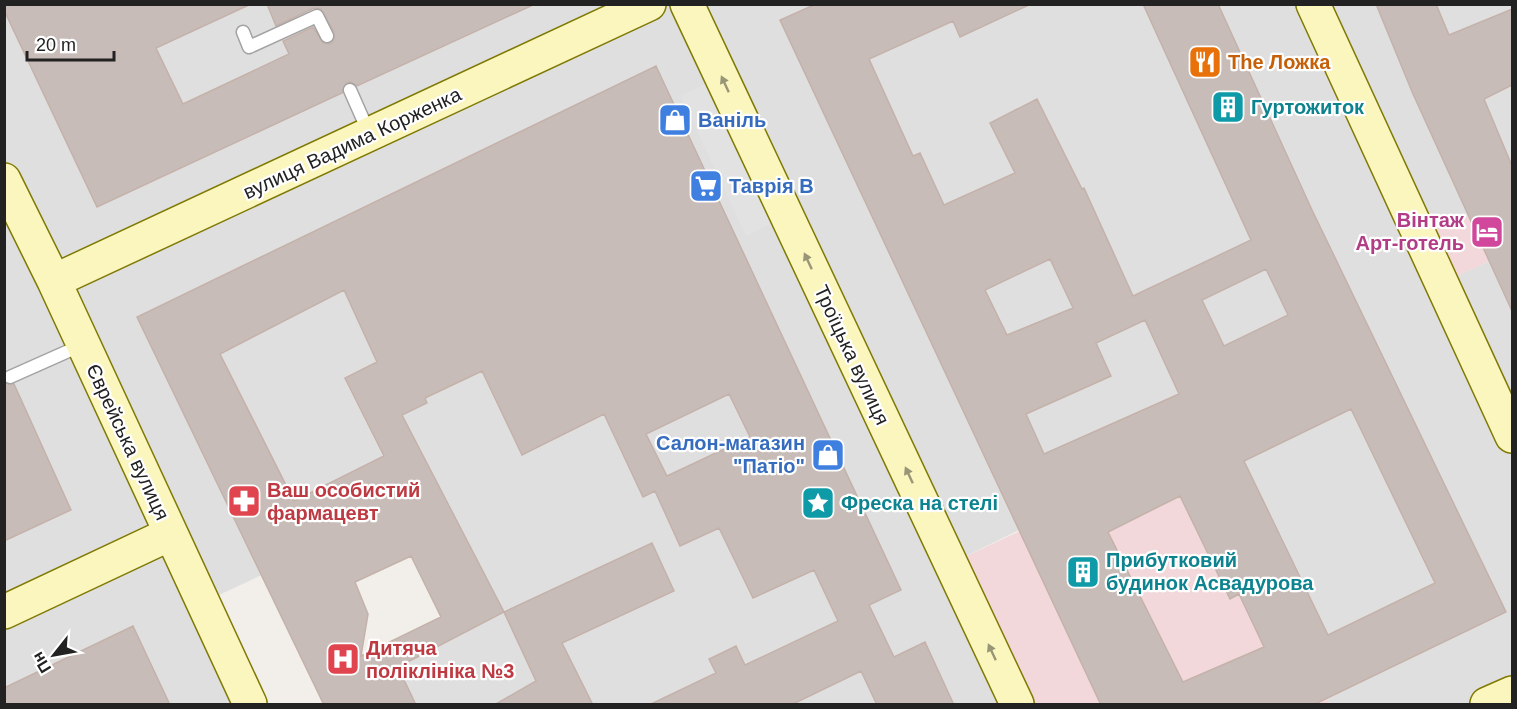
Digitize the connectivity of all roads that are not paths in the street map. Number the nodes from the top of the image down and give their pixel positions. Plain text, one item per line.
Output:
1 (649, 4) edge
2 (687, 4) edge
3 (1313, 4) edge
4 (243, 32) dead end
5 (327, 36) dead end
6 (350, 90) dead end
7 (370, 134) junction
8 (4, 180) edge
9 (54, 281) junction
10 (83, 345) junction
11 (10, 377) dead end
12 (1512, 436) edge
13 (170, 534) junction
14 (4, 612) edge
15 (1512, 693) edge
16 (250, 705) edge
17 (1017, 705) edge
18 (1487, 705) edge

1 - 7 main road, вулиця Вадима Корженка
17 -> 2 main road, Троїцька вулиця
3 - 12 main road
4 - 5 lane
6 - 7 lane
7 - 9 main road, вулиця Вадима Корженка
8 - 9 main road, Єврейська вулиця
9 - 10 main road, Єврейська вулиця
10 - 11 lane
10 - 13 main road, Єврейська вулиця
13 - 14 main road
13 - 16 main road, Єврейська вулиця
15 - 18 main road

